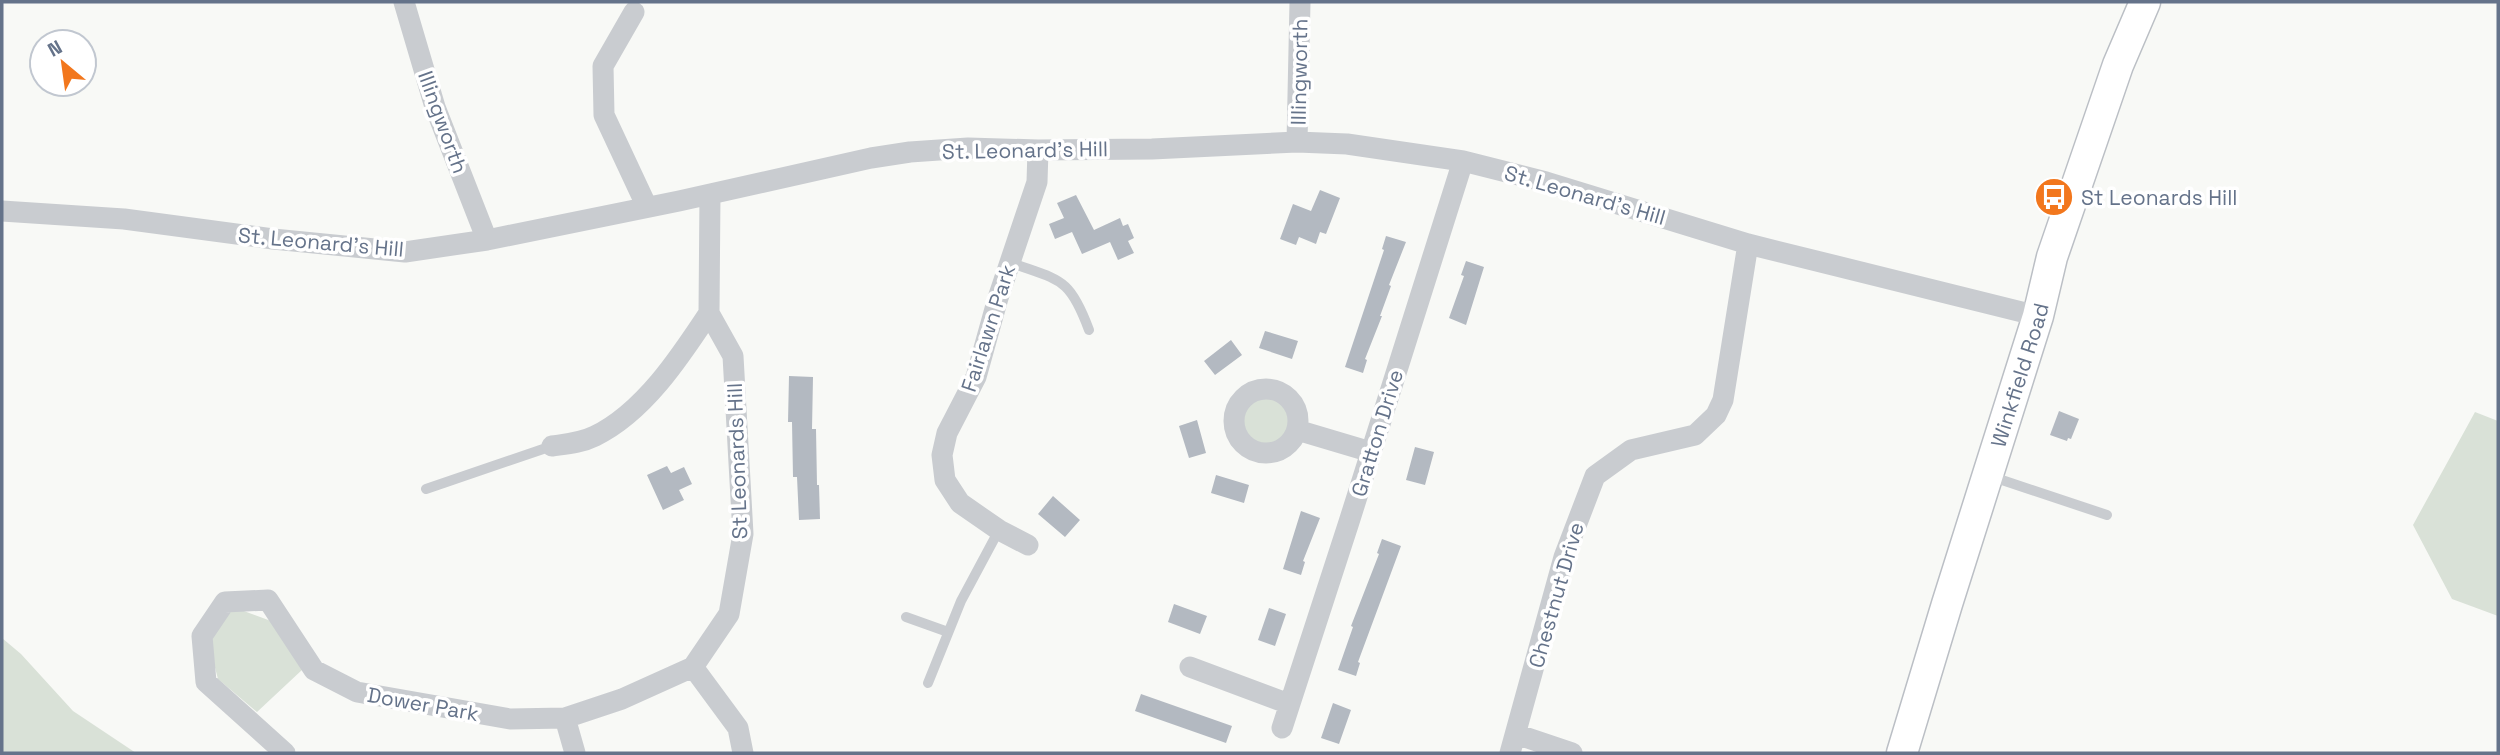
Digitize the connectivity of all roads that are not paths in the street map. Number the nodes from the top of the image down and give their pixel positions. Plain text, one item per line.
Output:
1 (404, 2) edge
2 (1300, 2) edge
3 (2145, 2) edge
4 (634, 12) dead end
5 (1297, 142) junction
6 (1038, 150) junction
7 (1463, 161) junction
8 (710, 194) junction
9 (647, 207) junction
10 (2, 211) edge
11 (487, 240) junction
12 (1748, 244) junction
13 (1009, 262) junction
14 (709, 313) junction
15 (2038, 316) junction
16 (1089, 330) dead end
17 (1297, 430) dead end
18 (552, 446) joint
19 (1371, 452) junction
20 (1987, 475) junction
21 (426, 489) dead end
22 (2107, 516) dead end
23 (999, 530) junction
24 (1028, 545) dead end
25 (906, 617) dead end
26 (948, 632) junction
27 (693, 667) junction
28 (1190, 667) dead end
29 (928, 683) dead end
30 (1289, 704) junction
31 (565, 718) junction
32 (1282, 728) dead end
33 (1513, 743) edge
34 (285, 753) edge
35 (575, 753) edge
36 (743, 753) edge
37 (1572, 753) edge
38 (1902, 753) edge

1 - 11 street, Illingworth
2 - 5 street, Illingworth
3 - 15 main road, Winkfield Road
4 - 9 street
5 - 6 street, St. Leonard's Hill
5 - 7 street, St. Leonard's Hill
6 - 8 street, St. Leonard's Hill
6 - 13 street, Fairlawn Park
7 - 12 street, St. Leonard's Hill
7 - 19 street, Gratton Drive
8 - 9 street, St. Leonard's Hill
8 - 14 street, St Leonards Hill
9 - 11 street, St. Leonard's Hill
10 - 11 street, St. Leonard's Hill
12 - 15 street, St. Leonard's Hill
12 - 33 street, Chestnut Drive
13 - 16 lane
13 - 23 street, Fairlawn Park
14 - 18 street
14 - 27 street, St Leonards Hill
15 - 20 main road, Winkfield Road
17 - 19 street
18 - 21 lane
19 - 30 street, Gratton Drive
20 - 22 lane
20 - 38 main road, Winkfield Road
23 - 24 street, Fairlawn Park
23 - 26 lane
25 - 26 lane
26 - 29 lane
27 - 31 street
27 - 36 street
28 - 30 street
30 - 32 street, Gratton Drive
31 - 34 street, Dower Park
31 - 35 street
33 - 37 street, Chestnut Drive

